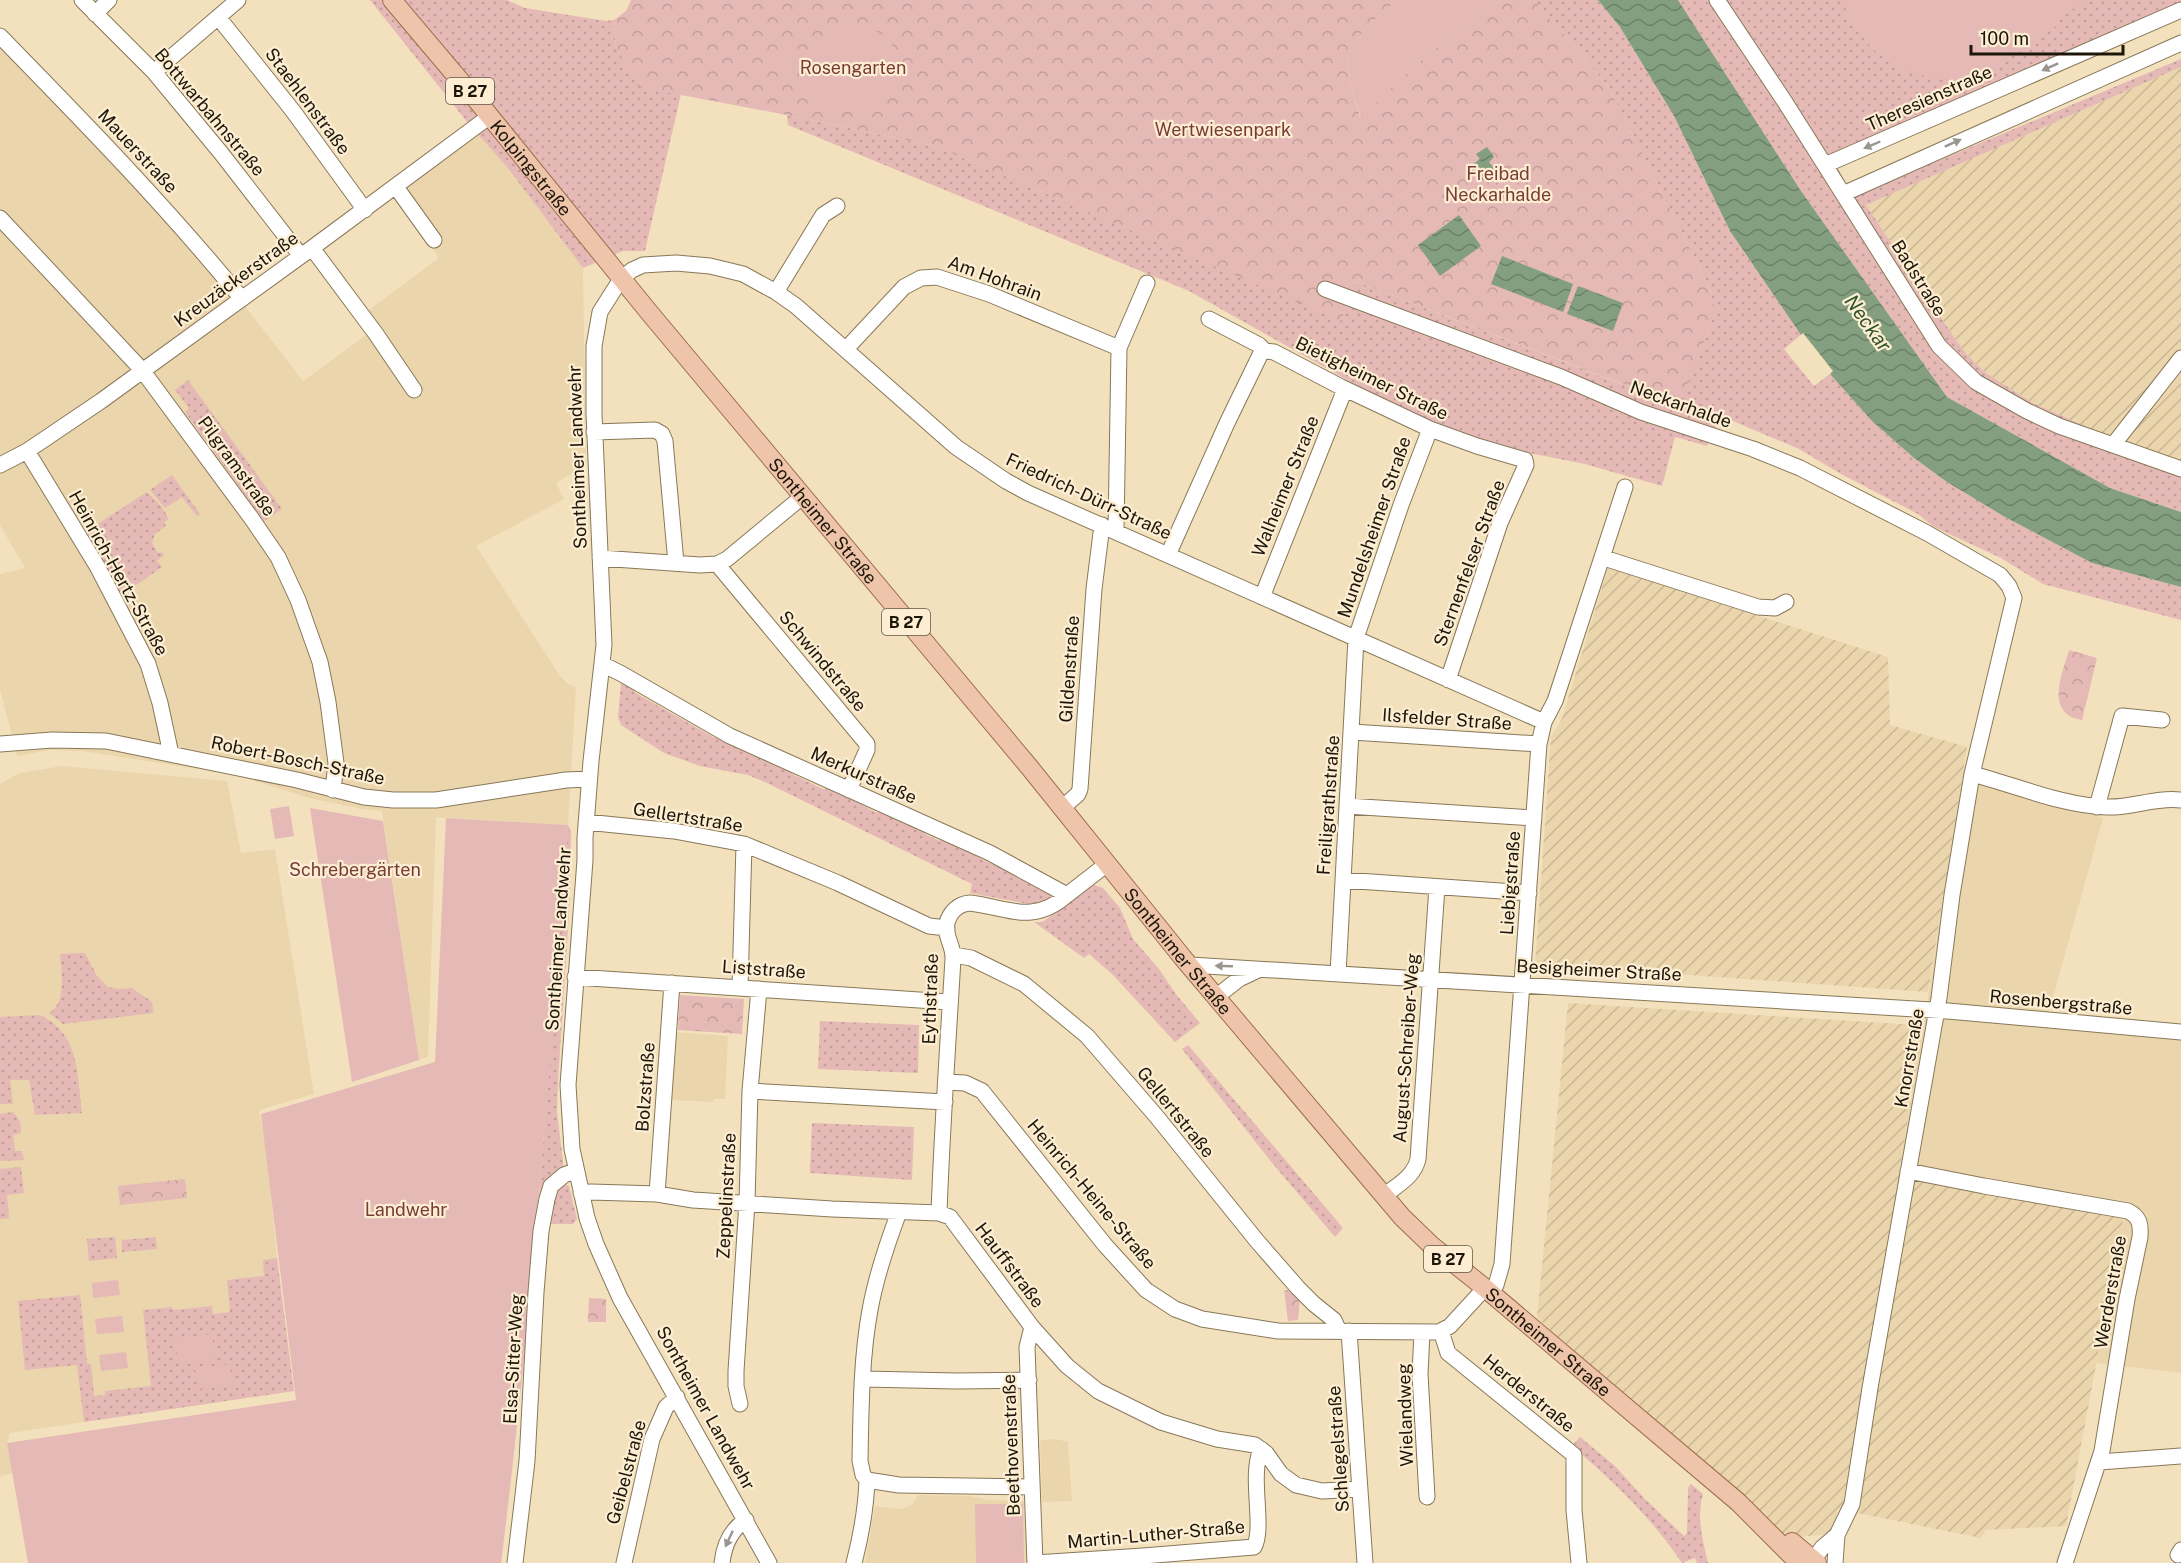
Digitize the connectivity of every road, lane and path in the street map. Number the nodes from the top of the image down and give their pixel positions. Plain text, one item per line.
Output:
1 (82, 0) edge
2 (110, 0) edge
3 (238, 0) edge
4 (392, 0) edge
5 (1717, 0) edge
6 (2181, 10) edge
7 (95, 14) junction
8 (218, 17) junction
9 (0, 36) edge
10 (2181, 43) edge
11 (154, 72) junction
12 (490, 116) junction
13 (1825, 165) junction
14 (396, 186) junction
15 (1843, 194) junction
16 (837, 206) dead end
17 (365, 210) junction
18 (0, 218) edge
19 (434, 240) dead end
20 (307, 252) junction
21 (621, 279) junction
22 (1147, 283) dead end
23 (1325, 289) dead end
24 (776, 292) junction
25 (242, 298) junction
26 (1209, 319) dead end
27 (1119, 348) junction
28 (846, 349) junction
29 (1265, 351) junction
30 (2181, 358) edge
31 (142, 370) junction
32 (1345, 389) junction
33 (414, 390) dead end
34 (1430, 429) junction
35 (594, 432) junction
36 (2113, 445) junction
37 (27, 451) junction
38 (1525, 460) joint
39 (0, 465) edge
40 (2181, 469) edge
41 (1625, 487) dead end
42 (802, 497) junction
43 (1109, 528) junction
44 (1168, 555) junction
45 (600, 558) junction
46 (1604, 558) junction
47 (676, 563) junction
48 (717, 564) junction
49 (2009, 586) joint
50 (1262, 597) junction
51 (1786, 602) dead end
52 (1356, 638) junction
53 (602, 664) junction
54 (1448, 680) junction
55 (2162, 720) dead end
56 (1544, 722) junction
57 (1352, 732) junction
58 (35, 741) junction
59 (0, 744) edge
60 (1539, 744) junction
61 (0, 750) edge
62 (171, 754) junction
63 (1972, 774) junction
64 (589, 779) junction
65 (333, 790) junction
66 (849, 790) junction
67 (2181, 800) edge
68 (1347, 806) junction
69 (2097, 807) junction
70 (1062, 808) junction
71 (1534, 818) junction
72 (586, 822) junction
73 (744, 844) junction
74 (1107, 864) junction
75 (1343, 880) junction
76 (1437, 887) junction
77 (1529, 893) junction
78 (1067, 895) junction
79 (946, 928) junction
80 (954, 955) junction
81 (1190, 965) junction
82 (1258, 970) junction
83 (1338, 974) junction
84 (575, 978) junction
85 (1431, 980) junction
86 (672, 984) junction
87 (1522, 986) junction
88 (740, 987) junction
89 (759, 989) junction
90 (1216, 997) junction
91 (949, 1002) junction
92 (1937, 1010) junction
93 (2181, 1032) edge
94 (946, 1082) junction
95 (750, 1091) junction
96 (945, 1101) junction
97 (575, 1171) junction
98 (1908, 1171) junction
99 (581, 1193) junction
100 (657, 1194) junction
101 (1384, 1196) junction
102 (747, 1202) junction
103 (899, 1212) junction
104 (939, 1213) junction
105 (1488, 1290) junction
106 (1032, 1328) junction
107 (1344, 1331) junction
108 (1441, 1331) junction
109 (1422, 1332) junction
110 (864, 1379) junction
111 (1029, 1380) junction
112 (677, 1397) junction
113 (740, 1404) dead end
114 (1261, 1449) junction
115 (2181, 1456) edge
116 (2099, 1462) junction
117 (867, 1480) junction
118 (1032, 1487) junction
119 (1360, 1489) junction
120 (1428, 1497) dead end
121 (746, 1520) junction
122 (1837, 1535) junction
123 (1811, 1562) edge
124 (514, 1563) edge
125 (624, 1563) edge
126 (722, 1563) edge
127 (769, 1563) edge
128 (854, 1563) edge
129 (1035, 1563) edge
130 (1365, 1563) edge
131 (1579, 1563) edge
132 (1835, 1563) edge
133 (2065, 1563) edge

1 - 7 street, Bottwarbahnstraße
2 - 7 street
3 - 8 street
4 - 12 main road, Kolpingstraße / B 27
5 - 13 street, Badstraße
6 -> 13 street, Theresienstraße
7 - 11 street, Bottwarbahnstraße
8 - 11 street
8 - 17 street, Staehlenstraße
9 - 25 street, Mauerstraße
15 -> 10 street
11 - 20 street, Bottwarbahnstraße
12 - 14 street, Kreuzäckerstraße
12 - 21 main road, Kolpingstraße / B 27
13 - 15 street, Badstraße
14 - 17 street, Kreuzäckerstraße
14 - 19 street
15 - 36 street, Badstraße
16 - 24 street
17 - 20 street, Kreuzäckerstraße
18 - 31 street, Pilgramstraße
20 - 25 street, Kreuzäckerstraße
20 - 33 street, Bottwarbahnstraße
21 - 24 street, Friedrich-Dürr-Straße
21 - 35 street, Sontheimer Landwehr
21 - 42 main road, Sontheimer Straße / B 27
22 - 27 street, Gildenstraße
23 - 49 street, Neckarhalde
24 - 28 street, Friedrich-Dürr-Straße
25 - 31 street, Kreuzäckerstraße
26 - 29 street, Bietigheimer Straße
27 - 28 street, Am Hohrain
27 - 43 street, Gildenstraße
28 - 43 street, Friedrich-Dürr-Straße
29 - 32 street, Bietigheimer Straße
29 - 44 street
30 - 36 street
31 - 37 street, Kreuzäckerstraße
31 - 65 street, Pilgramstraße
32 - 34 street, Bietigheimer Straße
32 - 50 street, Walheimer Straße
34 - 38 street, Bietigheimer Straße
34 - 52 street, Mundelsheimer Straße
35 - 45 street, Sontheimer Landwehr
35 - 47 street
36 - 40 street, Badstraße
37 - 39 street, Kreuzäckerstraße
37 - 62 street, Heinrich-Hertz-Straße
38 - 54 street, Sternenfelser Straße
41 - 46 street, Liebigstraße
42 - 48 street
42 - 70 main road, Sontheimer Straße / B 27
43 - 44 street, Friedrich-Dürr-Straße
43 - 70 street, Gildenstraße
44 - 50 street, Friedrich-Dürr-Straße
45 - 47 street
45 - 53 street, Sontheimer Landwehr
46 - 51 street
46 - 56 street, Liebigstraße
47 - 48 street
48 - 66 street, Schwindstraße
49 - 63 street, Knorrstraße
50 - 52 street, Friedrich-Dürr-Straße
52 - 54 street, Friedrich-Dürr-Straße
52 - 57 street, Freiligrathstraße
53 - 64 street, Sontheimer Landwehr
53 - 66 street, Merkurstraße
54 - 56 street, Friedrich-Dürr-Straße
55 - 69 street
56 - 60 street, Liebigstraße
57 - 60 street, Ilsfelder Straße
57 - 68 street, Freiligrathstraße
58 - 59 street, Robert-Bosch-Straße
58 - 61 street, Robert-Bosch-Straße
58 - 62 street, Robert-Bosch-Straße
60 - 71 street, Liebigstraße
62 - 65 street, Robert-Bosch-Straße
63 - 69 street
63 - 92 street, Knorrstraße
64 - 65 street, Robert-Bosch-Straße
64 - 72 street, Sontheimer Landwehr
66 - 78 street, Merkurstraße
67 - 69 street
68 - 71 street
68 - 75 street, Freiligrathstraße
70 - 74 main road, Sontheimer Straße / B 27
71 - 77 street, Liebigstraße
72 - 73 street, Gellertstraße
72 - 84 street, Sontheimer Landwehr
73 - 79 street, Gellertstraße
73 - 88 street
74 - 78 street
74 - 81 main road, Sontheimer Straße / B 27
75 - 76 street
75 - 83 street, Freiligrathstraße
76 - 77 street
76 - 85 street, August-Schreiber-Weg
77 - 87 street, Liebigstraße
78 - 79 street, Eythstraße
79 - 80 street, Eythstraße
80 - 91 street, Eythstraße
80 - 107 street, Gellertstraße
82 -> 81 street, Besigheimer Straße
81 - 90 main road, Sontheimer Straße / B 27
82 - 83 street, Besigheimer Straße
82 - 90 street
83 - 85 street, Besigheimer Straße
84 - 86 street, Liststraße
84 - 97 street, Sontheimer Landwehr
85 - 87 street, Besigheimer Straße
85 - 101 street, August-Schreiber-Weg
86 - 88 street, Liststraße
86 - 100 street, Bolzstraße
87 - 92 street, Besigheimer Straße
87 - 105 street, Liebigstraße
88 - 89 street, Liststraße
89 - 91 street, Liststraße
89 - 95 street, Zeppelinstraße
90 - 101 main road, Sontheimer Straße / B 27
91 - 94 street, Eythstraße
92 - 93 street, Rosenbergstraße
92 - 98 street, Knorrstraße
94 - 96 street, Eythstraße
94 - 107 street, Heinrich-Heine-Straße
95 - 96 street
95 - 102 street, Zeppelinstraße
96 - 104 street, Eythstraße
97 - 99 street, Sontheimer Landwehr
97 - 124 street, Elsa-Sitter-Weg
98 - 116 street, Werderstraße
98 - 122 street, Knorrstraße
99 - 100 street
99 - 112 street, Sontheimer Landwehr
100 - 102 street
101 - 105 main road, Sontheimer Straße / B 27
102 - 103 street
102 - 113 street, Zeppelinstraße
103 - 104 street
103 - 110 street
104 - 106 street, Hauffstraße
105 - 108 street
105 - 123 main road, Sontheimer Straße / B 27
106 - 111 street, Beethovenstraße
106 - 114 street, Hauffstraße
107 - 109 street, Heinrich-Heine-Straße
107 - 119 street, Schlegelstraße
108 - 109 street, Heinrich-Heine-Straße
108 - 131 street, Herderstraße
109 - 120 street, Wielandweg
110 - 111 street
110 - 117 street
111 - 118 street, Beethovenstraße
112 - 121 street, Sontheimer Landwehr
112 - 125 street, Geibelstraße
114 - 119 street
114 - 129 street, Martin-Luther-Straße
115 - 116 street
116 - 133 street, Werderstraße
117 - 118 street
117 - 128 street
118 - 129 street, Beethovenstraße
119 - 130 street, Schlegelstraße
121 -> 126 street
121 - 127 street, Sontheimer Landwehr
122 - 123 street, Knorrstraße
122 - 132 street, Knorrstraße

